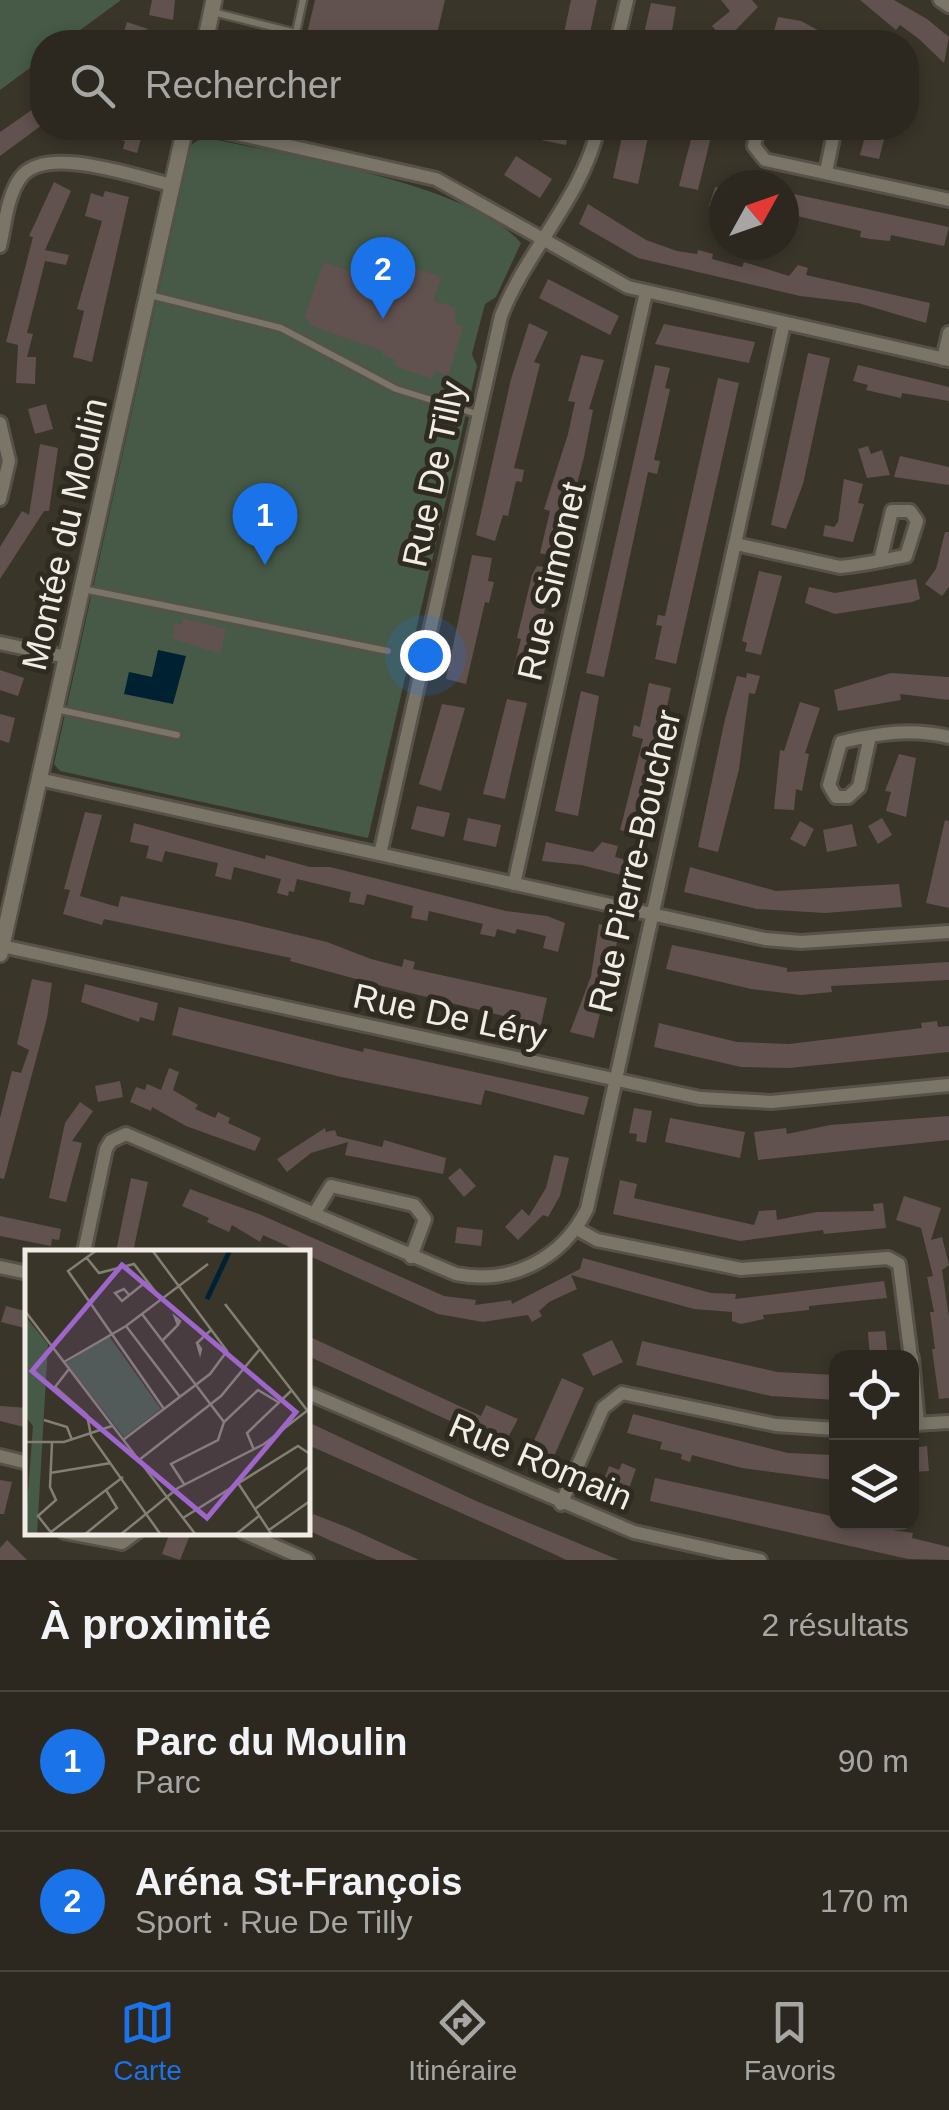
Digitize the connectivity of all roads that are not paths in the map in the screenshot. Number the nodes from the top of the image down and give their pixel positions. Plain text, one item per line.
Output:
1 (303, 0) edge
2 (627, 0) edge
3 (940, 0) edge
4 (213, 6) edge
5 (949, 6) edge
6 (287, 30) edge
7 (297, 30) edge
8 (620, 30) edge
9 (182, 140) edge
10 (296, 140) edge
11 (594, 140) edge
12 (755, 140) edge
13 (833, 140) edge
14 (826, 172) junction
15 (172, 186) junction
16 (949, 200) edge
17 (541, 239) junction
18 (0, 246) edge
19 (646, 292) junction
20 (148, 295) junction
21 (784, 323) junction
22 (949, 333) edge
23 (946, 360) edge
24 (477, 414) junction
25 (0, 423) edge
26 (0, 499) edge
27 (736, 544) junction
28 (880, 561) dead end
29 (82, 588) junction
30 (0, 643) edge
31 (388, 650) dead end
32 (66, 657) junction
33 (55, 709) junction
34 (177, 736) dead end
35 (870, 736) junction
36 (949, 737) edge
37 (39, 779) junction
38 (380, 854) junction
39 (514, 884) junction
40 (653, 916) junction
41 (949, 932) edge
42 (1, 950) edge
43 (616, 1081) junction
44 (949, 1084) edge
45 (314, 1214) junction
46 (577, 1229) junction
47 (84, 1250) edge
48 (411, 1257) junction
49 (0, 1267) edge
50 (25, 1272) edge
51 (911, 1350) edge
52 (310, 1394) edge
53 (949, 1422) edge
54 (919, 1424) edge
55 (829, 1429) edge
56 (0, 1456) edge
57 (25, 1461) edge
58 (561, 1504) junction
59 (80, 1535) edge
60 (133, 1535) edge
61 (250, 1535) edge
62 (307, 1560) edge
63 (760, 1560) edge

1 - 7 lane
2 - 8 street
3 - 5 street
4 - 6 lane
9 - 15 street, Montée du Moulin
10 - 17 street
11 - 17 street, Rue De Tilly
12 - 14 street
13 - 14 street
14 - 16 street
15 - 18 street
15 - 20 street, Montée du Moulin
17 - 19 street
17 - 24 street, Rue De Tilly
19 - 21 street
19 - 39 street, Rue Simonet
20 - 24 lane
20 - 29 street, Montée du Moulin
21 - 23 street
21 - 27 street, Rue Pierre-Boucher
22 - 23 street
24 - 38 street, Rue De Tilly
25 - 26 street
27 - 28 street
27 - 40 street, Rue Pierre-Boucher
29 - 31 lane
29 - 32 street, Montée du Moulin
30 - 32 street
32 - 33 street, Montée du Moulin
33 - 34 lane
33 - 37 street, Montée du Moulin
35 - 35 street
35 - 36 street
37 - 38 street
37 - 42 street, Montée du Moulin
38 - 39 street
39 - 40 street
40 - 41 street
40 - 43 street, Rue Pierre-Boucher
42 - 43 street, Rue De Léry
43 - 44 street, Rue De Léry
43 - 46 street, Rue Pierre-Boucher
45 - 47 street
45 - 48 street
45 - 48 street
46 - 48 street
46 - 51 street
49 - 50 street
52 - 58 street, Rue Romain
53 - 54 street
55 - 58 street
56 - 57 street
58 - 63 street, Rue Romain
59 - 60 street
61 - 62 street

